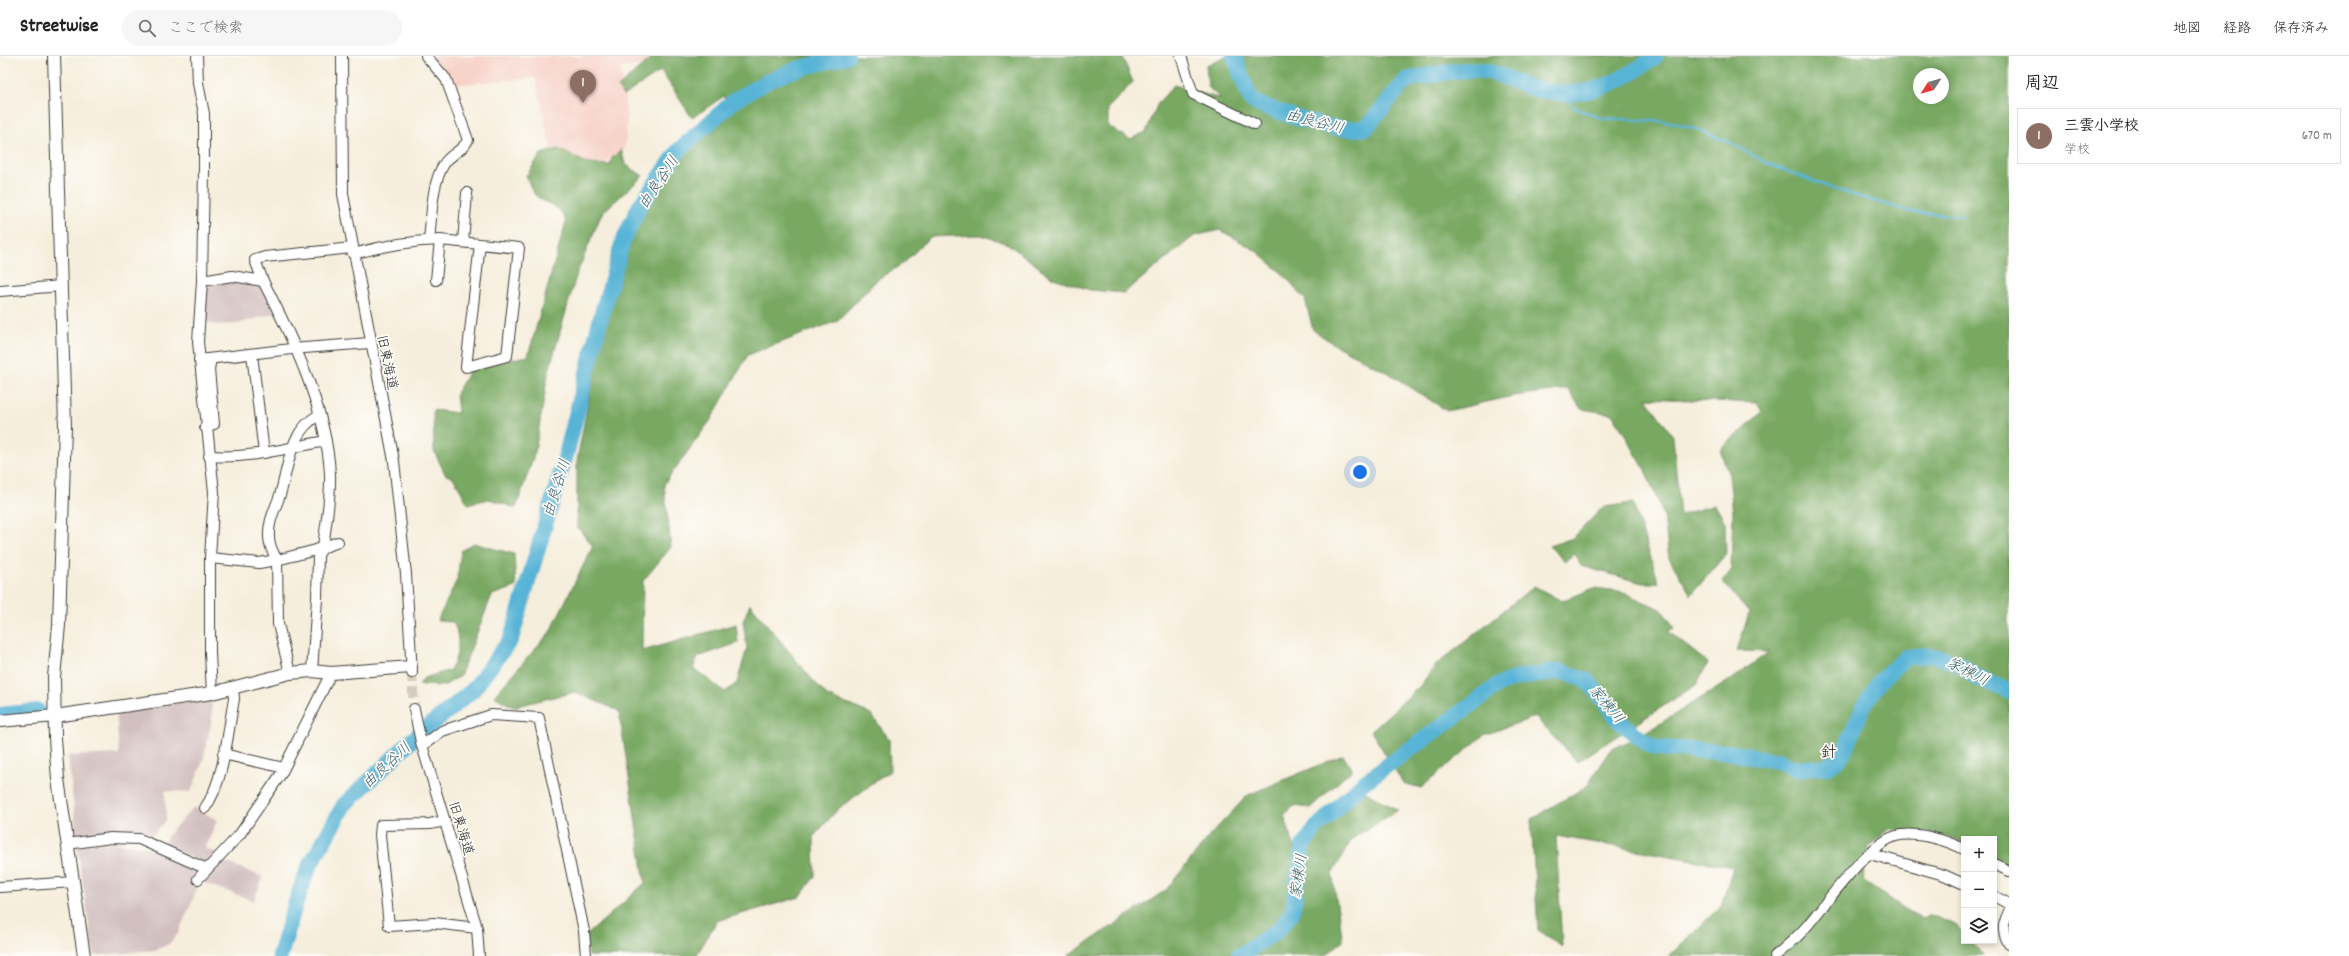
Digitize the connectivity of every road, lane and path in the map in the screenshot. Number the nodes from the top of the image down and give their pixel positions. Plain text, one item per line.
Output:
1 (54, 56) edge
2 (197, 56) edge
3 (342, 56) edge
4 (426, 56) edge
5 (1181, 56) edge
6 (1255, 124) dead end
7 (467, 193) dead end
8 (429, 240) junction
9 (440, 240) junction
10 (462, 242) junction
11 (480, 244) junction
12 (353, 251) junction
13 (436, 280) dead end
14 (202, 281) junction
15 (263, 281) junction
16 (61, 286) junction
17 (0, 291) edge
18 (370, 343) junction
19 (297, 348) junction
20 (252, 354) junction
21 (211, 359) junction
22 (199, 360) junction
23 (319, 414) junction
24 (206, 427) junction
25 (326, 441) junction
26 (291, 447) junction
27 (264, 453) junction
28 (209, 456) junction
29 (338, 542) dead end
30 (323, 547) junction
31 (210, 558) junction
32 (277, 560) junction
33 (412, 670) joint
34 (312, 671) junction
35 (290, 673) junction
36 (331, 673) junction
37 (233, 688) junction
38 (212, 693) junction
39 (414, 709) tunnel mouth
40 (55, 716) junction
41 (0, 721) edge
42 (422, 744) junction
43 (223, 754) junction
44 (284, 768) junction
45 (205, 808) dead end
46 (445, 821) junction
47 (67, 844) junction
48 (1961, 848) edge
49 (1870, 854) junction
50 (1997, 865) edge
51 (207, 869) junction
52 (2009, 871) edge
53 (198, 879) dead end
54 (74, 882) junction
55 (1961, 883) edge
56 (0, 887) edge
57 (1997, 898) edge
58 (2009, 904) edge
59 (2009, 911) edge
60 (477, 928) junction
61 (2009, 944) edge
62 (84, 956) edge
63 (479, 956) edge
64 (586, 956) edge
65 (1775, 956) edge

1 - 16 street
2 - 14 street
3 - 12 street, 旧東海道
4 - 8 street
5 - 6 street
7 - 10 street
8 - 9 street
8 - 12 street
9 - 10 street
9 - 13 street
10 - 11 street
11 - 11 street
12 - 15 street
12 - 18 street, 旧東海道
14 - 15 street
14 - 22 street
15 - 19 street
16 - 17 street
16 - 40 street
18 - 19 street
18 - 33 street, 旧東海道
19 - 20 street
19 - 23 street
20 - 21 street
20 - 27 street
21 - 22 street
21 - 24 street
22 - 24 street
23 - 25 street
23 - 26 street
24 - 28 street
25 - 26 street
25 - 30 street
26 - 27 street
26 - 32 street
27 - 28 street
28 - 31 street
29 - 30 street
30 - 32 street
30 - 34 street
31 - 32 street
31 - 38 street
32 - 35 street
33 - 36 street
34 - 35 street
34 - 36 street
35 - 37 street
36 - 44 street
37 - 38 street
37 - 43 street
38 - 40 street
39 - 42 street, 旧東海道
40 - 41 street
40 - 47 street
42 - 46 street, 旧東海道
42 - 64 street
43 - 44 street
43 - 45 street
44 - 51 street
46 - 60 street, 旧東海道
46 - 60 street
47 - 51 street
47 - 54 street
48 - 49 street
49 - 55 street
49 - 65 street
50 - 52 street
51 - 53 street
54 - 56 street
54 - 62 street
57 - 58 street
59 - 61 street
60 - 63 street, 旧東海道

